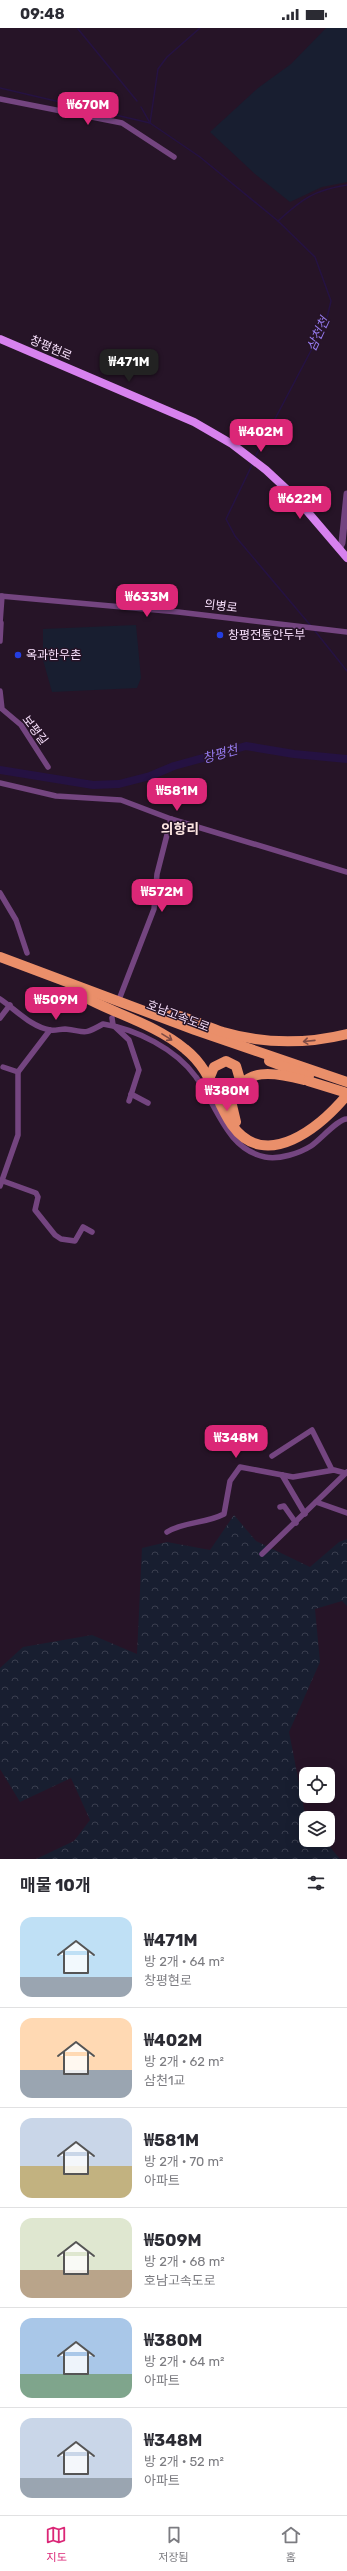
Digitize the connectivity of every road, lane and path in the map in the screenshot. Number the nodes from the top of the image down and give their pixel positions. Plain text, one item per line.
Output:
1 (0, 99) edge
2 (174, 157) dead end
3 (0, 339) edge
4 (347, 494) edge
5 (339, 549) junction
6 (347, 558) edge
7 (1, 596) edge
8 (1, 623) edge
9 (347, 632) edge
10 (0, 641) edge
11 (0, 690) edge
12 (1, 709) edge
13 (48, 767) dead end
14 (0, 783) edge
15 (171, 819) junction
16 (347, 872) edge
17 (0, 893) edge
18 (27, 953) dead end
19 (0, 957) edge
20 (0, 964) edge
21 (70, 989) junction
22 (120, 997) dead end
23 (0, 999) edge
24 (10, 1005) junction
25 (140, 1009) junction
26 (0, 1018) edge
27 (112, 1018) dead end
28 (113, 1025) junction
29 (50, 1030) junction
30 (347, 1034) edge
31 (3, 1067) dead end
32 (18, 1072) junction
33 (310, 1075) junction
34 (209, 1079) junction
35 (347, 1082) edge
36 (241, 1083) junction
37 (347, 1086) edge
38 (347, 1093) edge
39 (131, 1094) junction
40 (129, 1101) dead end
41 (148, 1103) dead end
42 (347, 1119) edge
43 (1, 1184) edge
44 (92, 1232) dead end
45 (272, 1456) dead end
46 (332, 1470) junction
47 (346, 1473) edge
48 (282, 1475) junction
49 (316, 1502) junction
50 (280, 1507) dead end
51 (347, 1513) edge
52 (305, 1514) junction
53 (296, 1523) junction
54 (168, 1532) dead end
55 (262, 1554) dead end

1 - 2 street
3 - 5 main road, 창평현로
4 - 5 street
5 - 6 main road
7 - 8 street
7 - 9 street, 의병로
8 - 10 street
11 - 12 street, 보평길
12 - 13 street, 보평길
14 - 15 street
15 - 16 street
15 - 22 street
17 - 18 street
19 - 25 highway, 호남고속도로
20 - 21 highway, 호남고속도로
21 - 33 highway, 호남고속도로
21 -> 34 highway
23 - 24 street
24 - 26 street
24 - 29 street
30 -> 25 highway
25 - 33 highway, 호남고속도로
27 - 28 street
28 - 29 street
28 - 39 street
28 - 42 street
29 - 32 street
31 - 32 street
32 - 43 street
33 - 35 highway, 호남고속도로
33 - 36 highway
33 - 38 highway, bridge
34 - 36 highway
34 - 38 highway
36 - 37 highway
39 - 40 street
39 - 41 street
43 - 44 street
45 - 46 street
46 - 47 street
46 - 48 street
47 - 49 street
48 - 52 street
48 - 54 street
49 - 51 street
49 - 52 street
50 - 53 street
52 - 53 street
53 - 55 street

